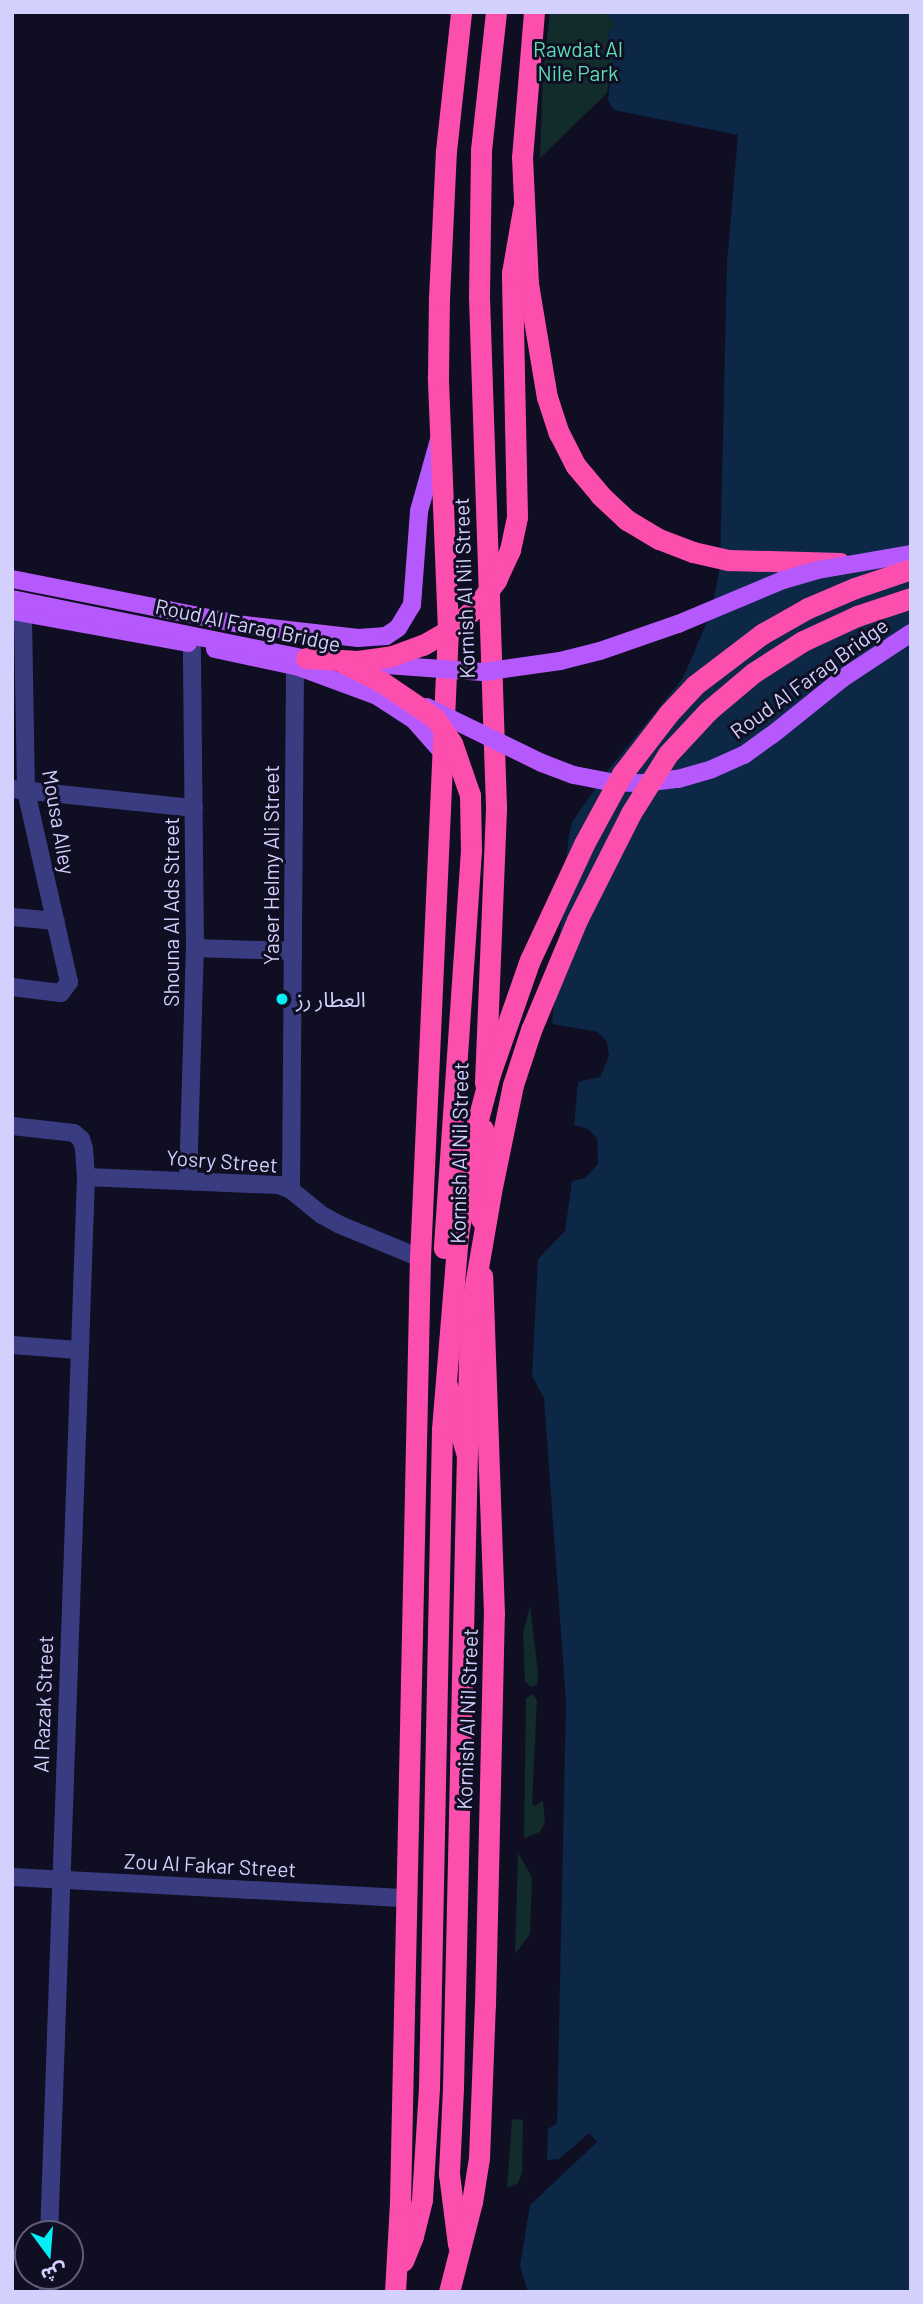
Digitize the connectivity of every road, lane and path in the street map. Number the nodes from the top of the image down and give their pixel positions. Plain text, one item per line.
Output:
1 (461, 12) edge
2 (496, 12) edge
3 (534, 12) edge
4 (523, 209) junction
5 (440, 436) junction
6 (911, 554) edge
7 (853, 564) junction
8 (911, 569) edge
9 (12, 579) edge
10 (12, 590) edge
11 (911, 598) edge
12 (16, 608) edge
13 (911, 633) edge
14 (192, 644) junction
15 (300, 662) junction
16 (340, 662) junction
17 (444, 754) junction
18 (19, 790) edge
19 (194, 808) junction
20 (12, 917) edge
21 (56, 921) junction
22 (195, 948) junction
23 (293, 951) junction
24 (12, 987) edge
25 (12, 1126) edge
26 (86, 1177) junction
27 (188, 1181) junction
28 (291, 1190) junction
29 (421, 1258) junction
30 (12, 1345) edge
31 (78, 1350) junction
32 (488, 1506) junction
33 (12, 1877) edge
34 (60, 1880) junction
35 (406, 1898) junction
36 (49, 2220) edge
37 (459, 2250) junction
38 (397, 2282) edge
39 (449, 2292) edge

1 - 5 highway, Kornish Al Nil Street
2 - 32 highway, Kornish Al Nil Street
3 - 4 highway
4 - 7 highway, bridge
4 - 15 highway, bridge
5 - 9 main road
5 - 17 highway, Kornish Al Nil Street
6 - 7 main road, Roud Al Farag Bridge, bridge
7 - 16 main road, Roud Al Farag Bridge, bridge
8 - 38 highway, bridge
10 - 16 main road, Roud Al Farag Bridge, bridge
11 - 37 highway, bridge
12 - 14 main road
12 - 15 main road, Roud Al Farag Bridge, bridge
12 - 18 street, Mousa Alley
13 - 15 main road, Roud Al Farag Bridge, bridge
14 - 15 main road
14 - 19 street, Shouna Al Ads Street
15 - 17 main road
15 - 23 street, Yaser Helmy Ali Street
16 - 32 highway, bridge
17 - 29 highway, Kornish Al Nil Street
18 - 19 street
18 - 21 street, Mousa Alley
19 - 22 street, Shouna Al Ads Street
20 - 21 street
21 - 24 street, Mousa Alley
22 - 23 street
22 - 27 street, Shouna Al Ads Street
23 - 28 street, Yaser Helmy Ali Street
25 - 26 street, Al Razak Street
26 - 27 street, Yosry Street
26 - 31 street, Al Razak Street
27 - 28 street, Yosry Street
28 - 29 street, Yosry Street
29 - 35 highway, Kornish Al Nil Street
30 - 31 street
31 - 34 street, Al Razak Street
32 - 37 highway, Kornish Al Nil Street
33 - 34 street, Zou Al Fakar Street
34 - 35 street, Zou Al Fakar Street
34 - 36 street, Al Razak Street
35 - 38 highway, Kornish Al Nil Street
37 - 39 highway, Kornish Al Nil Street

